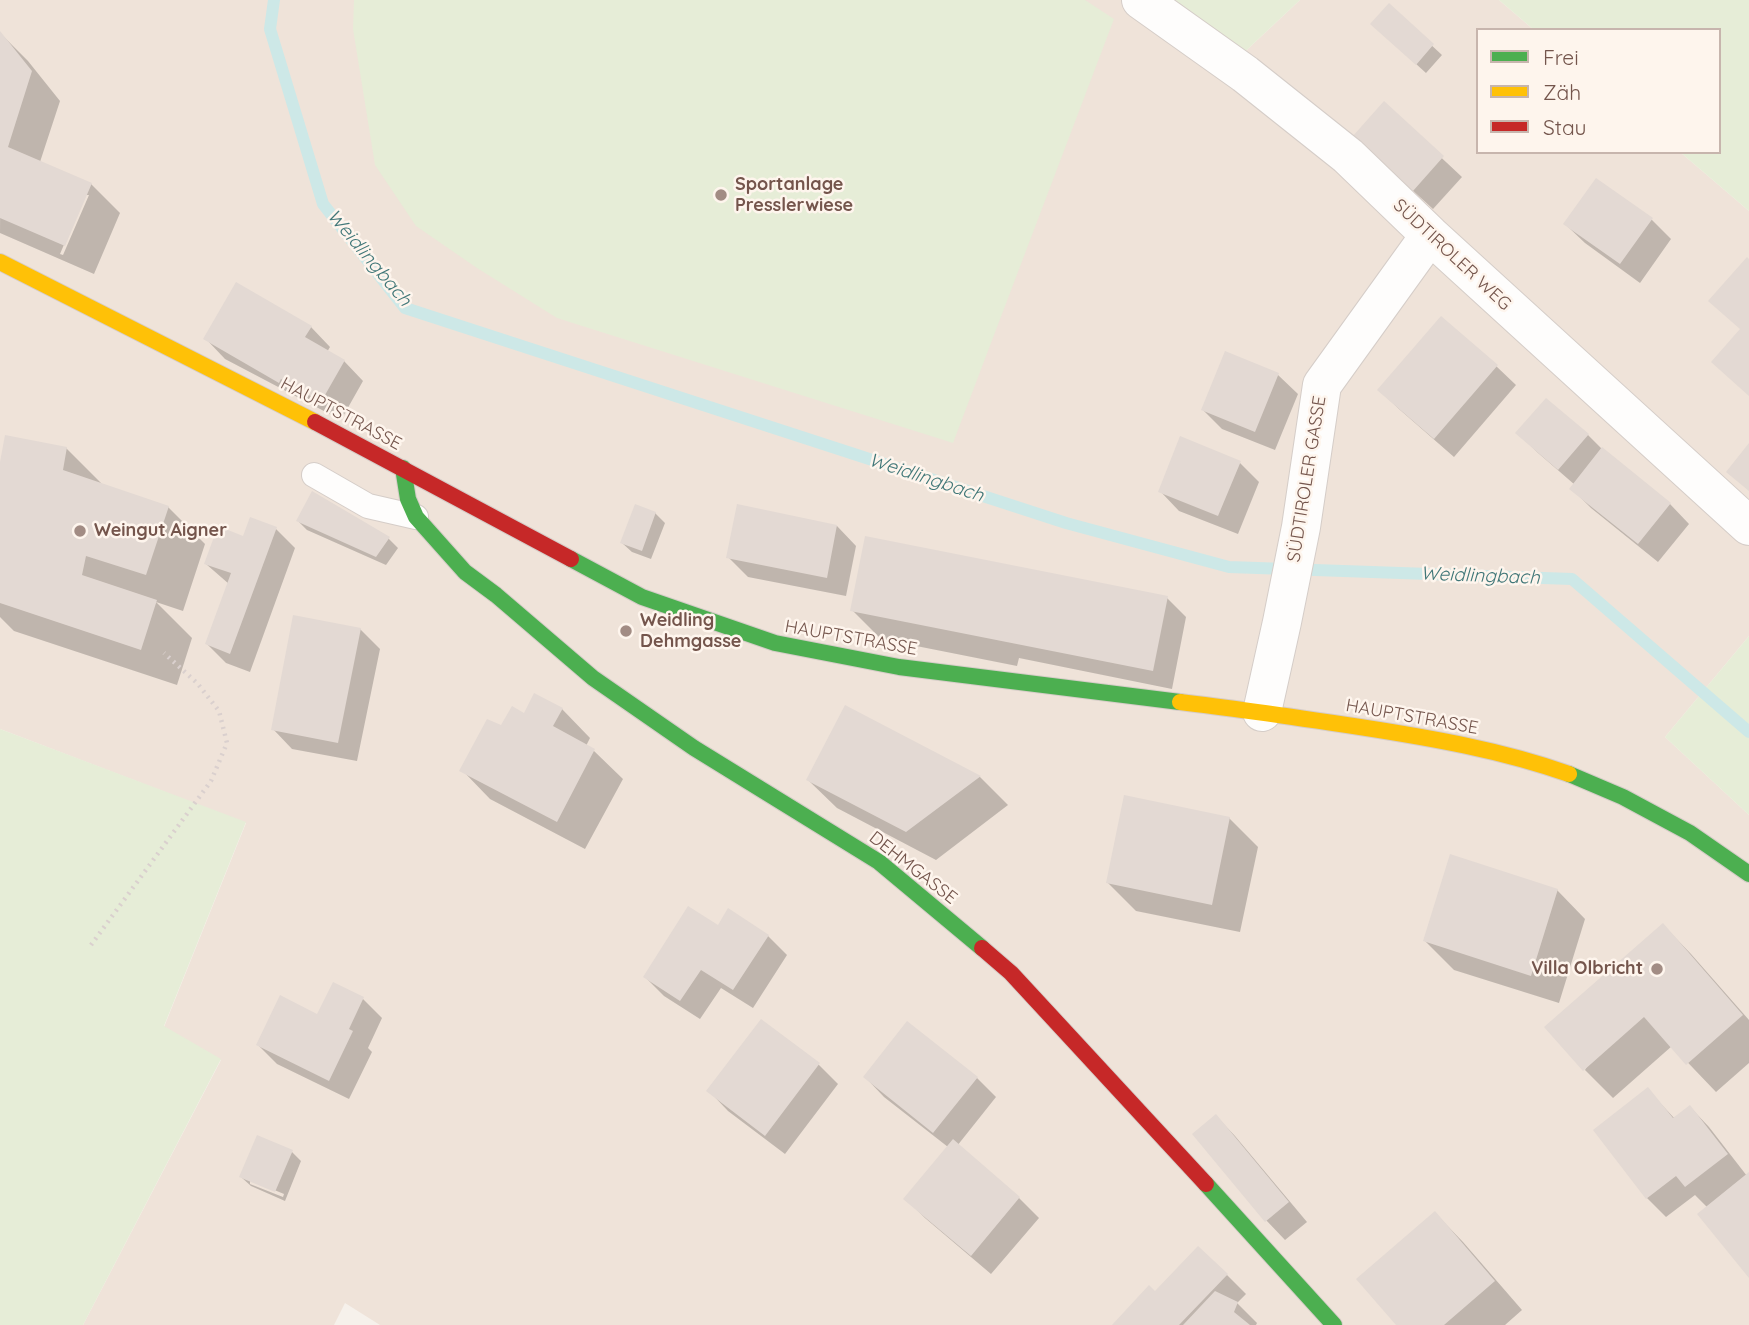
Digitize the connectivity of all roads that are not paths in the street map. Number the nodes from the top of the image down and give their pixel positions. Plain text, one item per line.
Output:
1 (1141, 0) edge
2 (1430, 235) junction
3 (0, 262) edge
4 (402, 468) junction
5 (314, 475) dead end
6 (416, 517) junction
7 (1749, 526) edge
8 (1262, 712) junction
9 (1749, 874) edge
10 (1334, 1325) edge

1 - 2 street, SÜDTIROLER WEG
2 - 7 street, SÜDTIROLER WEG
2 - 8 street, SÜDTIROLER GASSE
3 - 4 main road, HAUPTSTRASSE
4 - 6 main road, DEHMGASSE
4 - 8 main road, HAUPTSTRASSE
5 - 6 lane
6 - 10 main road, DEHMGASSE
8 - 9 main road, HAUPTSTRASSE

